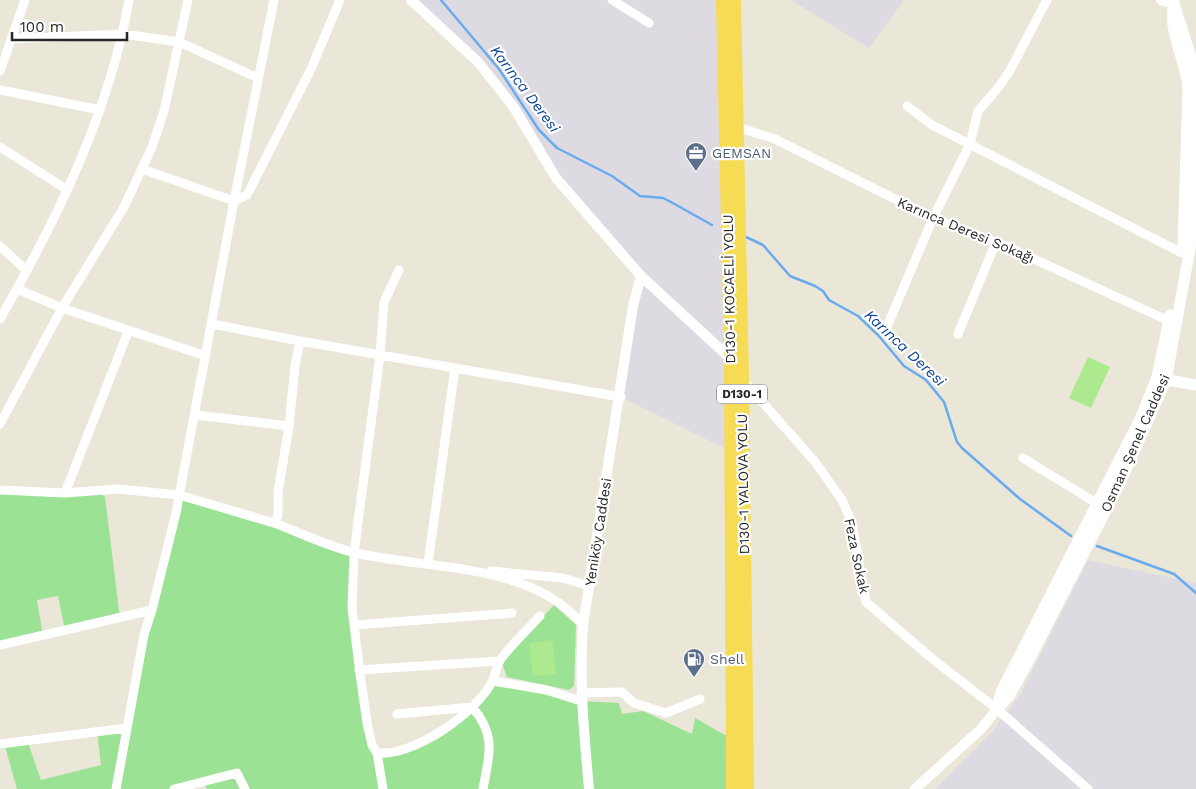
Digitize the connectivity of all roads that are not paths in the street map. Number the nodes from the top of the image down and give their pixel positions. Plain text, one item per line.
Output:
1 (25, 0) edge
2 (128, 0) edge
3 (188, 0) edge
4 (274, 0) edge
5 (340, 0) edge
6 (411, 0) edge
7 (612, 0) edge
8 (723, 0) edge
9 (734, 0) edge
10 (1047, 0) edge
11 (1161, 0) edge
12 (1174, 2) edge
13 (649, 23) dead end
14 (123, 34) junction
15 (12, 39) junction
16 (179, 42) junction
17 (1195, 63) edge
18 (1, 68) edge
19 (258, 78) junction
20 (0, 90) edge
21 (907, 106) dead end
22 (100, 110) junction
23 (737, 127) junction
24 (970, 144) junction
25 (0, 147) edge
26 (142, 169) junction
27 (66, 189) junction
28 (234, 201) junction
29 (933, 218) junction
30 (996, 242) junction
31 (0, 246) edge
32 (1186, 254) junction
33 (27, 270) junction
34 (399, 270) dead end
35 (641, 276) junction
36 (17, 289) junction
37 (62, 308) junction
38 (0, 319) edge
39 (1173, 322) junction
40 (212, 324) junction
41 (886, 328) dead end
42 (128, 332) junction
43 (958, 334) dead end
44 (300, 341) junction
45 (380, 355) junction
46 (206, 356) junction
47 (731, 358) junction
48 (455, 368) junction
49 (1162, 374) junction
50 (1196, 378) edge
51 (742, 379) junction
52 (1196, 385) edge
53 (620, 397) junction
54 (195, 415) junction
55 (0, 424) edge
56 (289, 426) junction
57 (1022, 458) dead end
58 (0, 490) edge
59 (65, 493) junction
60 (179, 495) junction
61 (1098, 504) junction
62 (274, 523) junction
63 (354, 553) junction
64 (428, 564) junction
65 (1071, 568) junction
66 (474, 570) junction
67 (589, 586) junction
68 (152, 610) junction
69 (512, 613) dead end
70 (540, 616) dead end
71 (354, 625) junction
72 (584, 625) junction
73 (0, 646) edge
74 (499, 661) junction
75 (359, 670) junction
76 (493, 681) junction
77 (581, 697) junction
78 (700, 699) dead end
79 (745, 702) junction
80 (472, 707) junction
81 (997, 710) junction
82 (397, 714) dead end
83 (127, 728) junction
84 (0, 744) edge
85 (377, 753) junction
86 (733, 772) junction
87 (116, 789) edge
88 (174, 789) edge
89 (246, 789) edge
90 (383, 789) edge
91 (483, 789) edge
92 (589, 789) edge
93 (726, 789) edge
94 (733, 789) edge
95 (746, 789) edge
96 (755, 789) edge
97 (915, 789) edge
98 (1088, 789) edge

1 - 15 street
2 - 14 street
3 - 16 street
4 - 19 street
5 - 28 street
6 - 35 street
7 - 13 street
8 - 47 highway, D130-1 KOCAELİ YOLU / D130-1
9 - 23 highway, D130-1 YALOVA YOLU / D130-1
10 - 24 street
11 - 12 street
12 - 17 main road, Osman Şenel Caddesi
12 - 32 main road, Osman Şenel Caddesi
14 - 15 street
14 - 16 street
14 - 22 street
15 - 18 street
16 - 19 street
16 - 26 street
17 - 32 main road, Osman Şenel Caddesi
19 - 28 street
20 - 22 street
21 - 24 street
22 - 27 street
23 - 29 street, Karınca Deresi Sokağı
23 - 51 highway, D130-1 YALOVA YOLU / D130-1
24 - 29 street
24 - 32 street
25 - 27 street
26 - 28 street
26 - 37 street
27 - 33 street
28 - 40 street
29 - 30 street, Karınca Deresi Sokağı
29 - 41 street
30 - 39 street, Karınca Deresi Sokağı
30 - 43 street
31 - 33 street
32 - 39 main road, Osman Şenel Caddesi
33 - 36 street
34 - 45 street
35 - 47 street
35 - 53 street, Yeniköy Caddesi
36 - 37 street
36 - 38 street
37 - 42 street
37 - 55 street
39 - 49 main road, Osman Şenel Caddesi
40 - 44 street
40 - 46 street
42 - 46 street
42 - 59 street
44 - 45 street
44 - 56 street
45 - 48 street
45 - 63 street
46 - 54 street
47 - 86 highway, D130-1 KOCAELİ YOLU / D130-1
48 - 53 street
48 - 64 street
49 - 50 main road
49 - 52 main road
49 - 61 main road, Osman Şenel Caddesi
49 - 65 main road, Osman Şenel Caddesi
51 - 79 highway, D130-1 YALOVA YOLU / D130-1
51 - 81 street, Feza Sokak
53 - 67 street, Yeniköy Caddesi
54 - 56 street
54 - 60 street
56 - 62 street
57 - 61 street
58 - 59 street
59 - 60 street
60 - 62 street
60 - 68 street
61 - 65 main road, Osman Şenel Caddesi
62 - 63 street
63 - 64 street
63 - 71 street
64 - 66 street
65 - 81 main road, Osman Şenel Caddesi
66 - 67 street
66 - 72 street
67 - 72 street, Yeniköy Caddesi
68 - 73 street
68 - 83 street
69 - 71 street
70 - 74 street
71 - 75 street
72 - 77 street, Yeniköy Caddesi
74 - 75 street
74 - 76 street
75 - 85 street
76 - 77 street
76 - 80 street
77 - 78 street
77 - 92 street, Yeniköy Caddesi
79 - 95 highway, D130-1 YALOVA YOLU / D130-1
79 - 96 highway
80 - 82 street
80 - 85 street
80 - 91 street
81 - 97 street, Osman Şenel Caddesi
81 - 98 street, Feza Sokak
83 - 84 street
83 - 87 street
85 - 90 street
86 - 93 highway
86 - 94 highway, D130-1 KOCAELİ YOLU / D130-1
88 - 89 street

